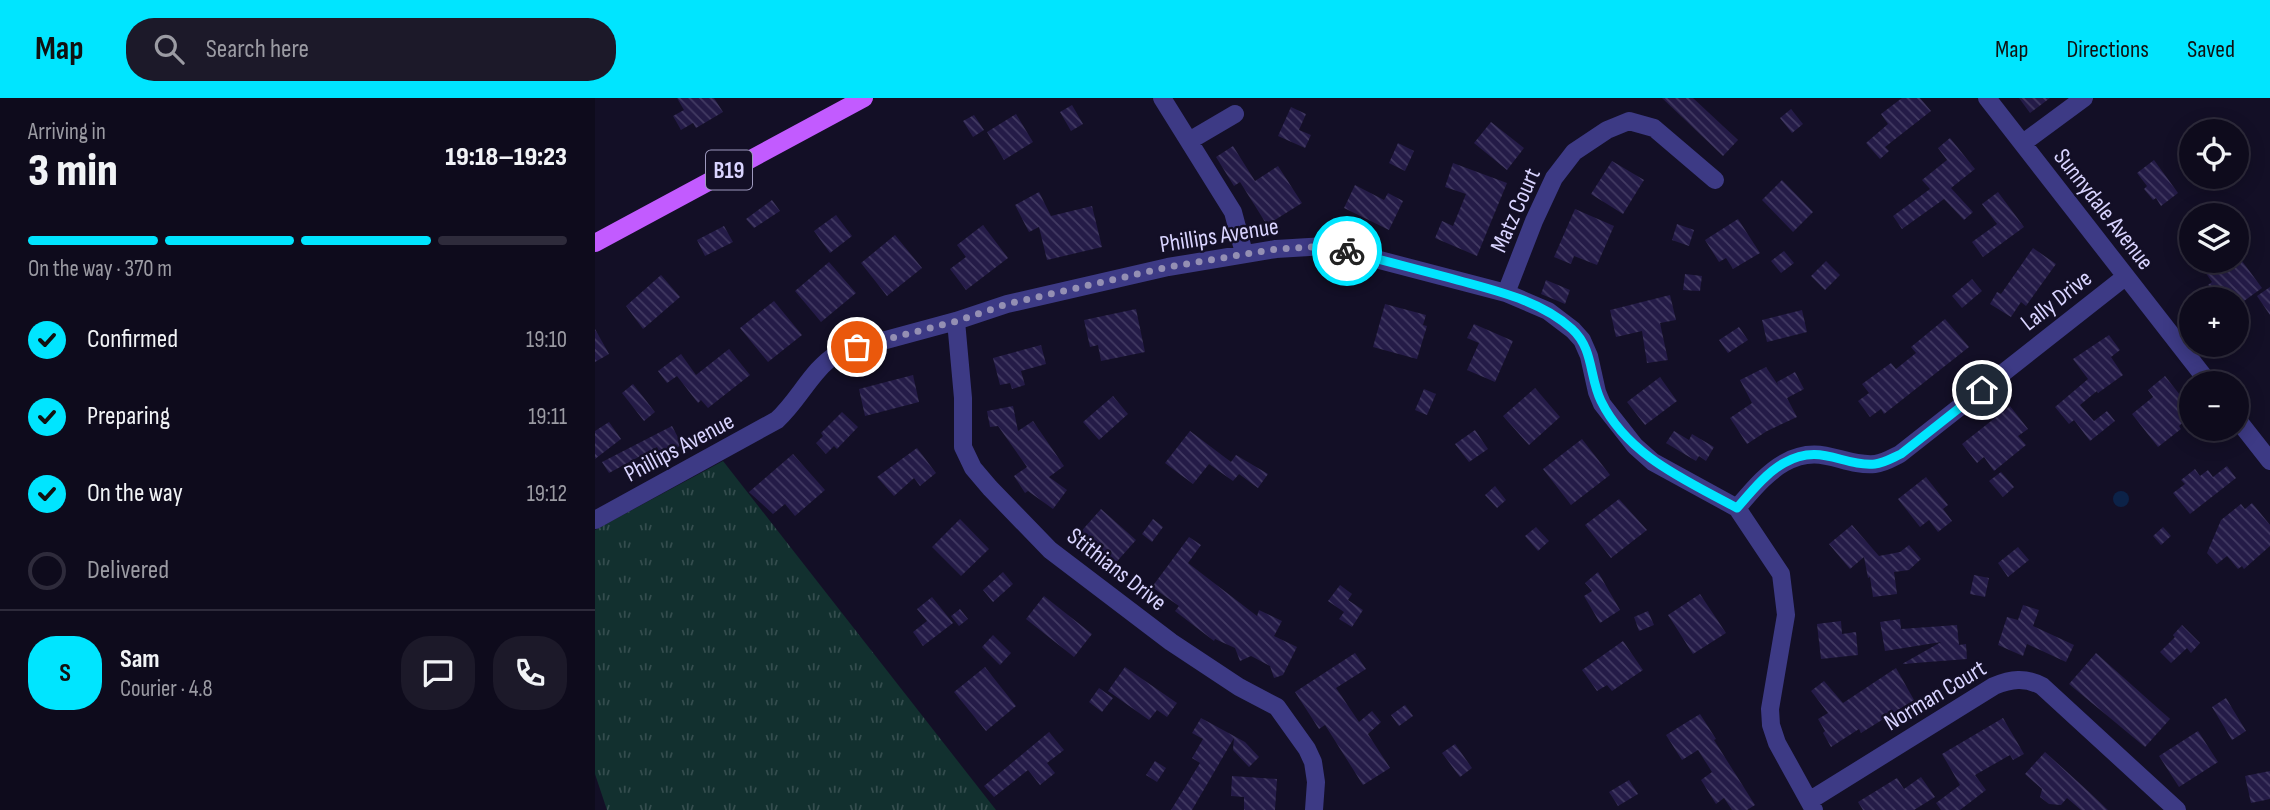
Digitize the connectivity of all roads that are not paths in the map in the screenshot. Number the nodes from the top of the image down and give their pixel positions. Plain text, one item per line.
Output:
1 (864, 98) edge
2 (1162, 98) edge
3 (1987, 98) edge
4 (2084, 98) edge
5 (1235, 114) dead end
6 (1189, 141) junction
7 (2023, 144) junction
8 (1715, 180) dead end
9 (595, 243) edge
10 (1244, 253) junction
11 (2125, 276) junction
12 (1506, 293) junction
13 (957, 321) junction
14 (2200, 371) edge
15 (2249, 434) edge
16 (2270, 461) edge
17 (1737, 508) junction
18 (595, 520) edge
19 (1812, 806) edge
20 (1314, 810) edge
21 (2176, 810) edge

1 - 9 main road, B19
2 - 6 street
3 - 7 street, Sunnydale Avenue
4 - 7 street
5 - 6 street
6 - 10 street
7 - 11 street, Sunnydale Avenue
8 - 12 street, Matz Court
10 - 12 street, Phillips Avenue
10 - 13 street, Phillips Avenue
11 - 14 street, Sunnydale Avenue
11 - 17 street, Lally Drive
12 - 17 street, Phillips Avenue
13 - 18 street, Phillips Avenue
13 - 20 street, Stithians Drive
15 - 16 street
17 - 19 street, Phillips Avenue
19 - 21 street, Norman Court

